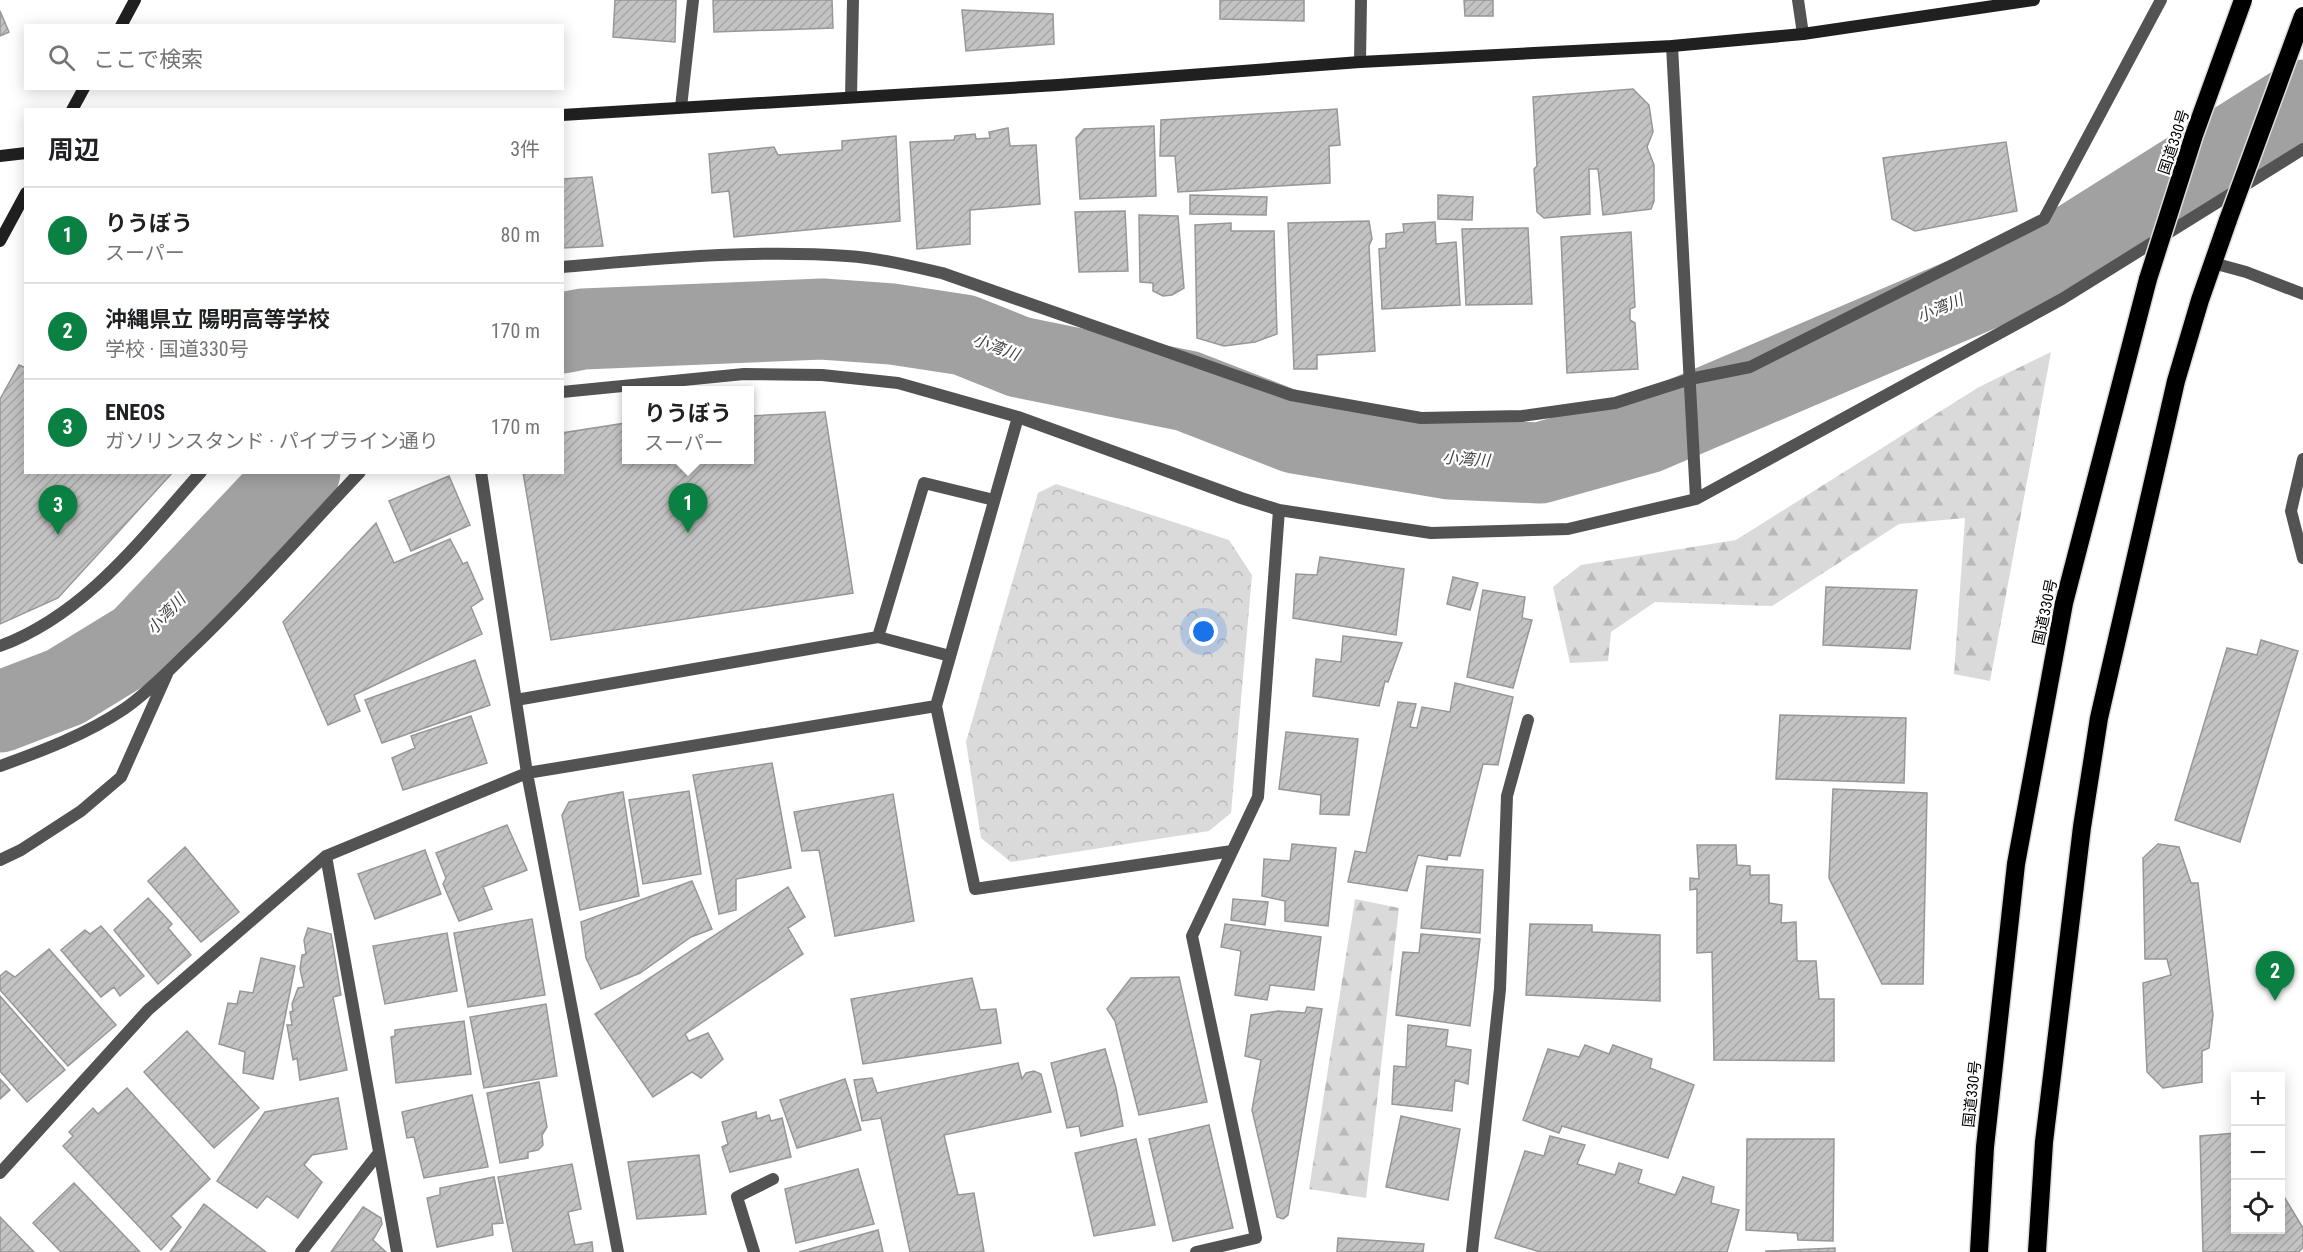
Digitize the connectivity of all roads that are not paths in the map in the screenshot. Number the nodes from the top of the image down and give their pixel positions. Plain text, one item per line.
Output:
1 (135, 0) edge
2 (693, 0) edge
3 (853, 0) edge
4 (1361, 0) edge
5 (1798, 0) edge
6 (2034, 0) edge
7 (2161, 0) edge
8 (2243, 0) edge
9 (2303, 16) edge
10 (122, 24) edge
11 (1803, 34) junction
12 (1672, 46) junction
13 (1360, 62) junction
14 (83, 90) edge
15 (851, 97) junction
16 (681, 107) junction
17 (73, 108) edge
18 (564, 115) edge
19 (2303, 149) edge
20 (24, 153) edge
21 (0, 156) edge
22 (24, 197) edge
23 (0, 241) edge
24 (2213, 263) junction
25 (564, 267) edge
26 (2303, 294) edge
27 (1690, 379) junction
28 (622, 386) edge
29 (623, 386) edge
30 (564, 392) edge
31 (1018, 417) junction
32 (2303, 459) edge
33 (199, 474) edge
34 (358, 474) edge
35 (481, 474) edge
36 (994, 500) junction
37 (1696, 500) junction
38 (1279, 510) junction
39 (2303, 558) edge
40 (878, 637) junction
41 (0, 646) edge
42 (950, 656) junction
43 (168, 671) junction
44 (516, 700) junction
45 (936, 706) junction
46 (1527, 720) dead end
47 (0, 766) edge
48 (527, 773) junction
49 (1232, 850) junction
50 (326, 856) junction
51 (0, 860) edge
52 (378, 1154) junction
53 (0, 1173) edge
54 (773, 1179) dead end
55 (300, 1252) edge
56 (397, 1252) edge
57 (618, 1252) edge
58 (754, 1252) edge
59 (1196, 1252) edge
60 (1472, 1252) edge
61 (1979, 1252) edge
62 (2037, 1252) edge

1 - 10 street
2 - 16 street
3 - 15 street
4 - 13 street
5 - 11 street
6 - 11 street
7 - 27 street
8 - 61 highway, 国道330号, bridge
9 - 24 highway, bridge
11 - 12 street
12 - 13 street
12 - 27 street
13 - 15 street
14 - 17 street
15 - 16 street
16 - 18 street
19 - 37 street
20 - 21 street
22 - 23 street
24 - 26 street
24 - 62 highway
25 - 27 street
27 - 37 street
28 - 30 street
29 - 31 street
31 - 36 street
31 - 38 street
32 - 39 street
33 - 41 street
34 - 43 street
35 - 44 street
36 - 40 street
36 - 42 street
37 - 38 street
38 - 49 street
40 - 42 street
40 - 44 street
42 - 45 street
43 - 47 street
43 - 51 street
44 - 48 street
45 - 48 street
45 - 49 street
46 - 60 street
48 - 50 street
48 - 57 street
49 - 59 street
50 - 52 street
50 - 53 street
52 - 55 street
52 - 56 street
54 - 58 street

